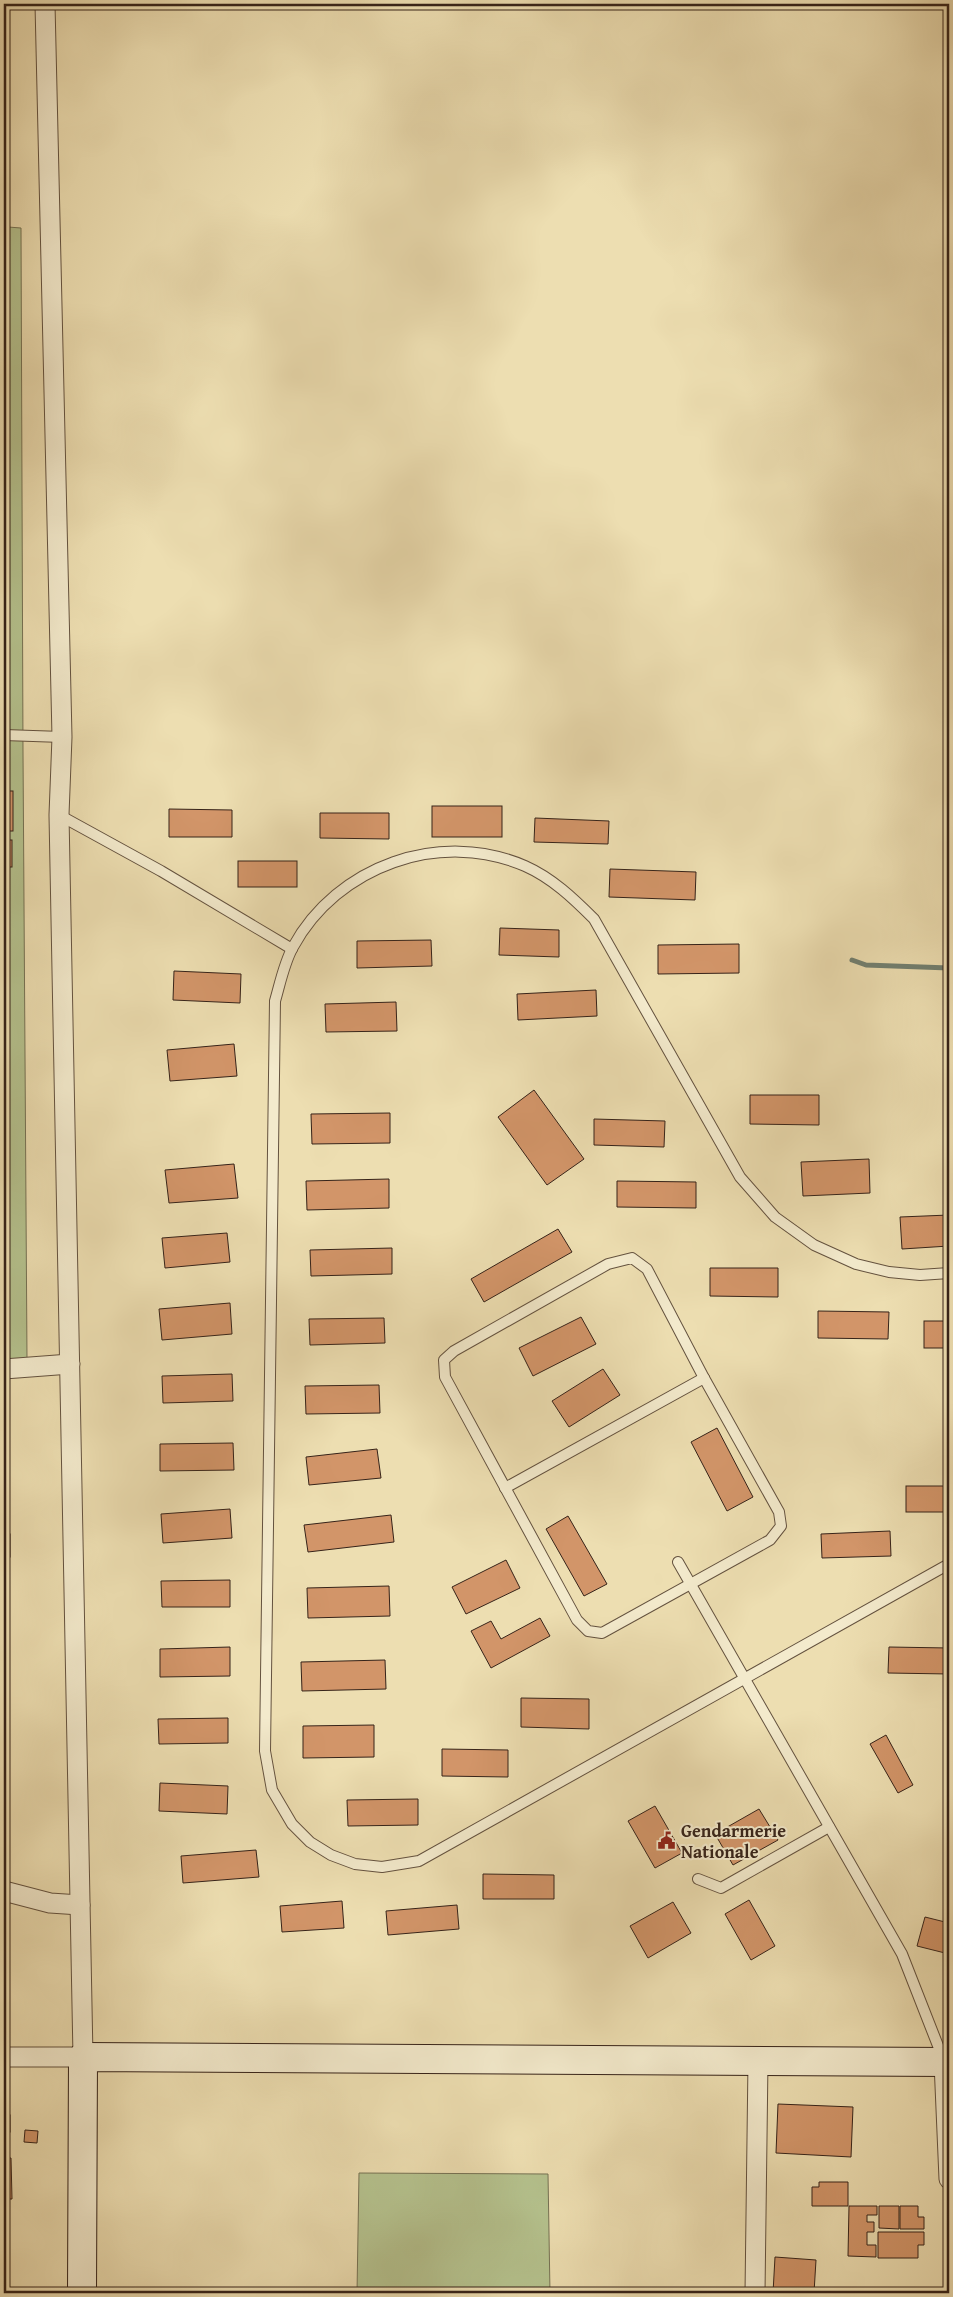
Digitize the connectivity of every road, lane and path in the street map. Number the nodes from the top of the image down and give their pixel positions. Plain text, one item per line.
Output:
1 (45, 4) edge
2 (4, 735) edge
3 (62, 737) junction
4 (58, 814) junction
5 (292, 948) junction
6 (949, 1273) edge
7 (70, 1364) junction
8 (4, 1369) edge
9 (704, 1378) junction
10 (505, 1488) junction
11 (678, 1562) dead end
12 (949, 1564) edge
13 (691, 1585) junction
14 (744, 1680) junction
15 (829, 1827) junction
16 (698, 1879) dead end
17 (4, 1891) edge
18 (80, 1905) junction
19 (4, 2057) edge
20 (83, 2057) junction
21 (758, 2061) junction
22 (947, 2062) edge
23 (949, 2180) edge
24 (82, 2293) edge
25 (755, 2293) edge

1 - 3 street
2 - 3 lane
3 - 4 street
4 - 5 lane
4 - 7 street
5 - 6 lane
5 - 14 lane
7 - 8 street
7 - 18 street
9 - 10 lane
9 - 10 lane
9 - 13 lane
10 - 13 lane
11 - 13 lane
12 - 14 lane
13 - 14 lane
14 - 15 lane
15 - 16 lane
15 - 22 lane
17 - 18 street
18 - 20 street
19 - 20 street
20 - 21 street
20 - 24 street
21 - 22 street
21 - 25 street
22 - 23 street

